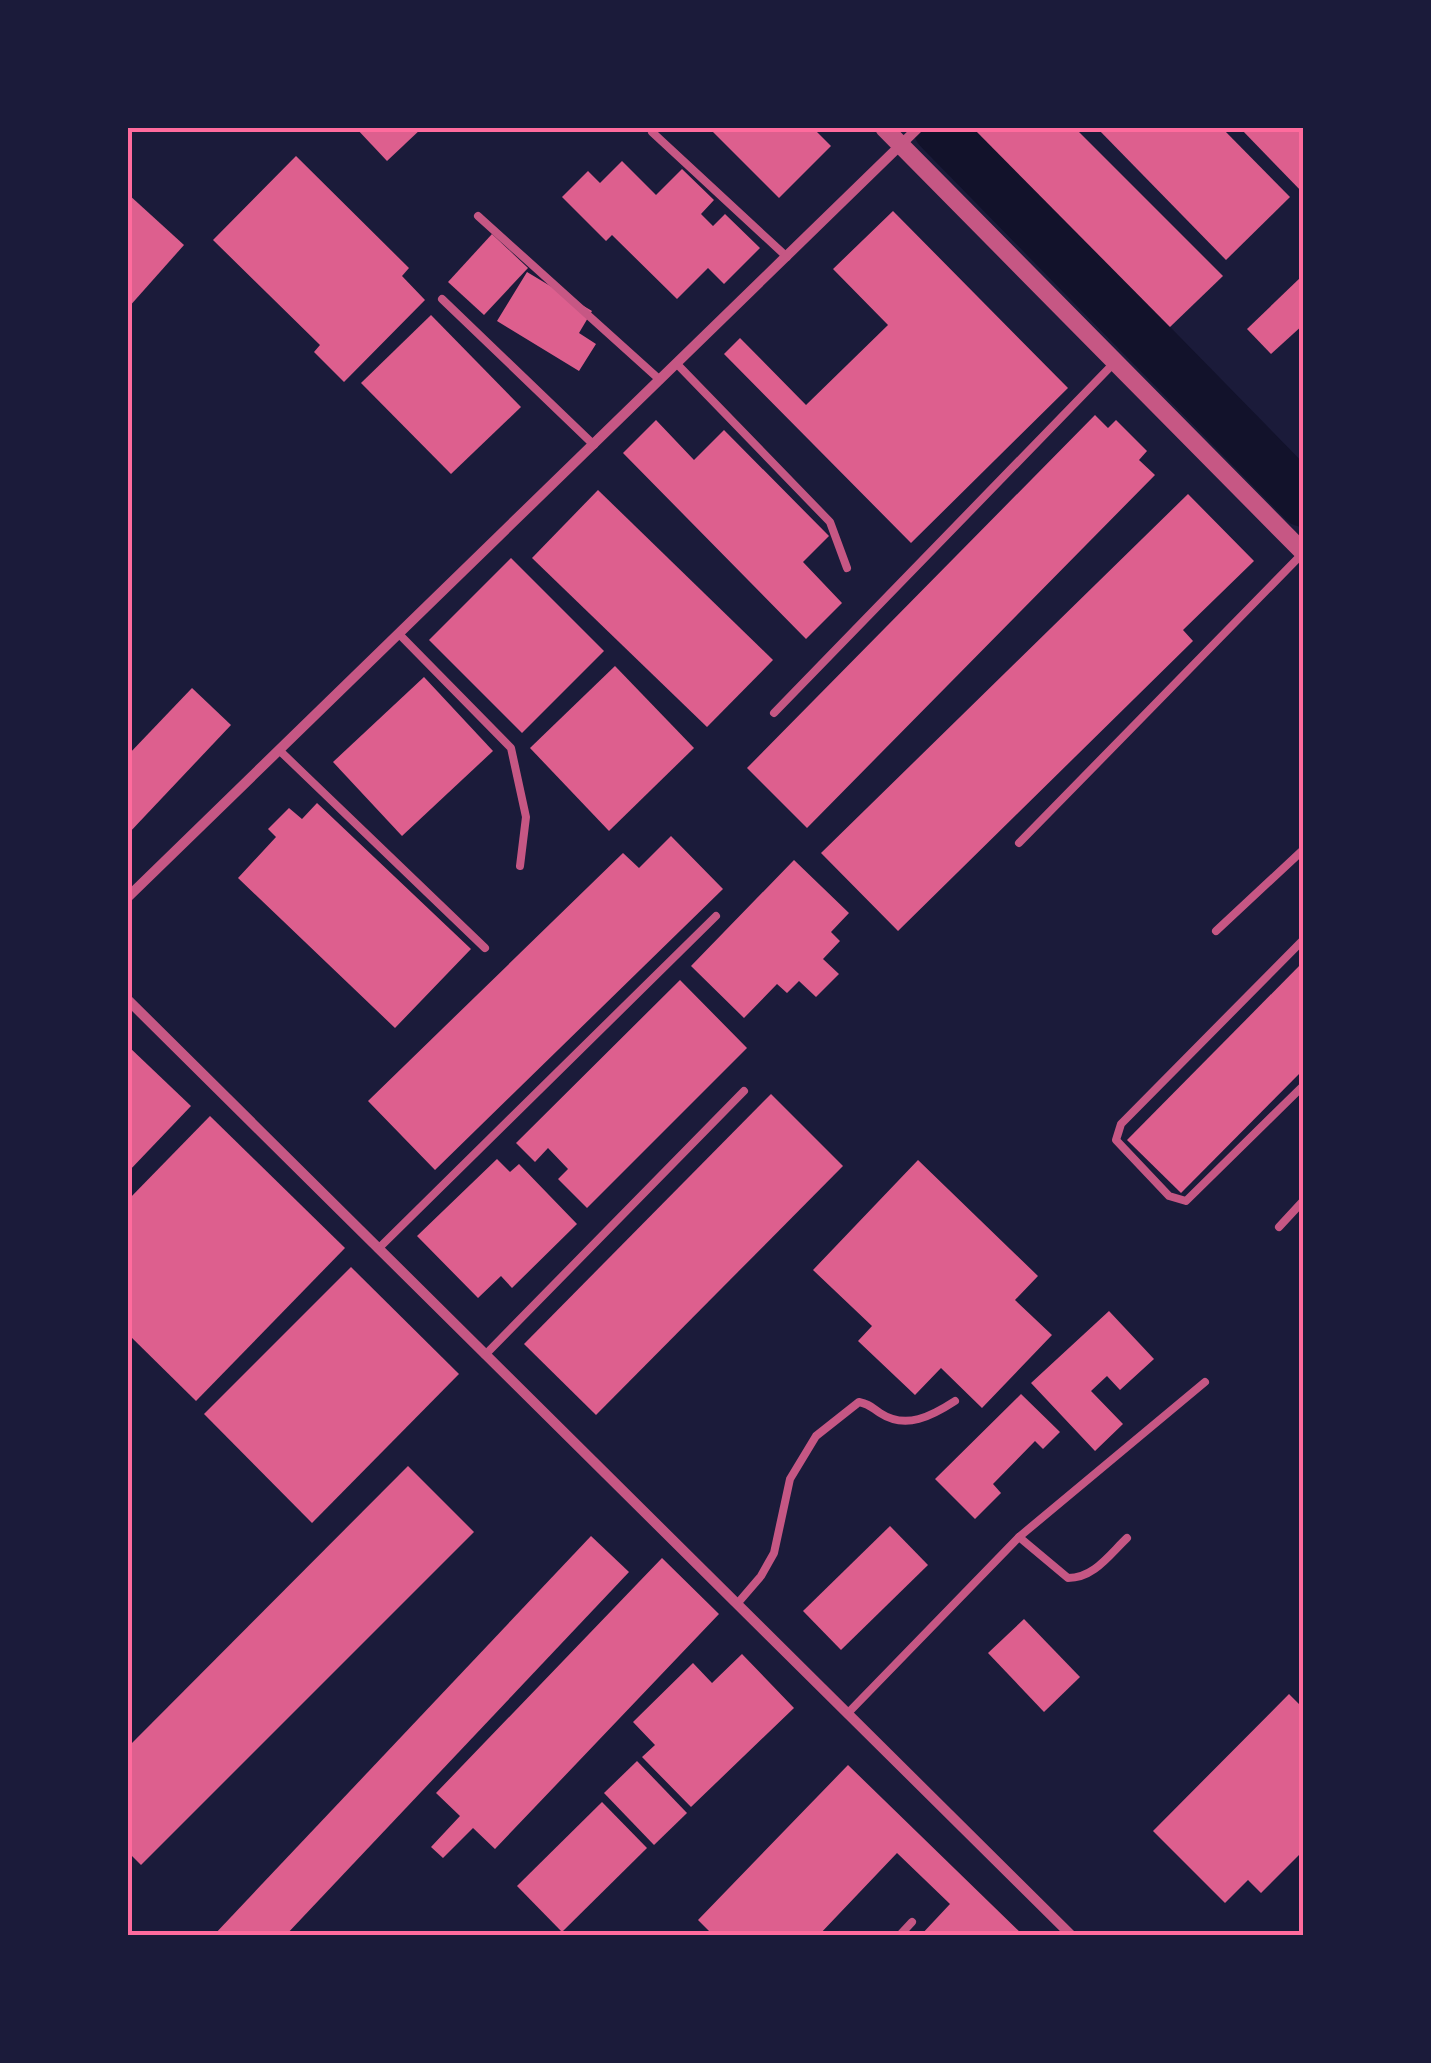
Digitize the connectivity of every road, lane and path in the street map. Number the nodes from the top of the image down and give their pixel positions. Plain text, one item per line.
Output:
1 (884, 128) edge
2 (652, 132) dead end
3 (911, 135) edge
4 (478, 216) dead end
5 (787, 256) junction
6 (442, 299) dead end
7 (1115, 362) junction
8 (677, 364) junction
9 (660, 380) junction
10 (594, 446) junction
11 (1303, 553) edge
12 (846, 568) dead end
13 (399, 634) junction
14 (774, 713) dead end
15 (279, 750) junction
16 (1019, 843) dead end
17 (1304, 848) edge
18 (520, 866) dead end
19 (128, 897) edge
20 (716, 916) dead end
21 (1216, 931) dead end
22 (1304, 939) edge
23 (484, 948) dead end
24 (128, 1000) edge
25 (1304, 1085) edge
26 (744, 1091) dead end
27 (1304, 1200) edge
28 (1278, 1226) dead end
29 (378, 1249) junction
30 (485, 1354) junction
31 (1206, 1382) dead end
32 (955, 1401) dead end
33 (1020, 1537) junction
34 (1127, 1538) dead end
35 (737, 1604) junction
36 (848, 1713) junction
37 (912, 1922) dead end
38 (900, 1936) edge
39 (1072, 1936) edge

1 - 3 street
2 - 5 lane
3 - 5 street
3 - 7 street
4 - 9 lane
5 - 8 street
6 - 10 lane
7 - 11 street
7 - 14 lane
8 - 9 street
8 - 12 lane
9 - 10 street
10 - 13 street
11 - 16 lane
13 - 15 street
13 - 18 lane
15 - 19 street
15 - 23 lane
17 - 21 lane
20 - 29 lane
22 - 25 lane
24 - 29 street
26 - 30 lane
27 - 28 lane
29 - 30 street
30 - 35 street
31 - 33 lane
32 - 35 lane
33 - 34 lane
33 - 36 lane
35 - 36 street
36 - 39 street
37 - 38 lane

